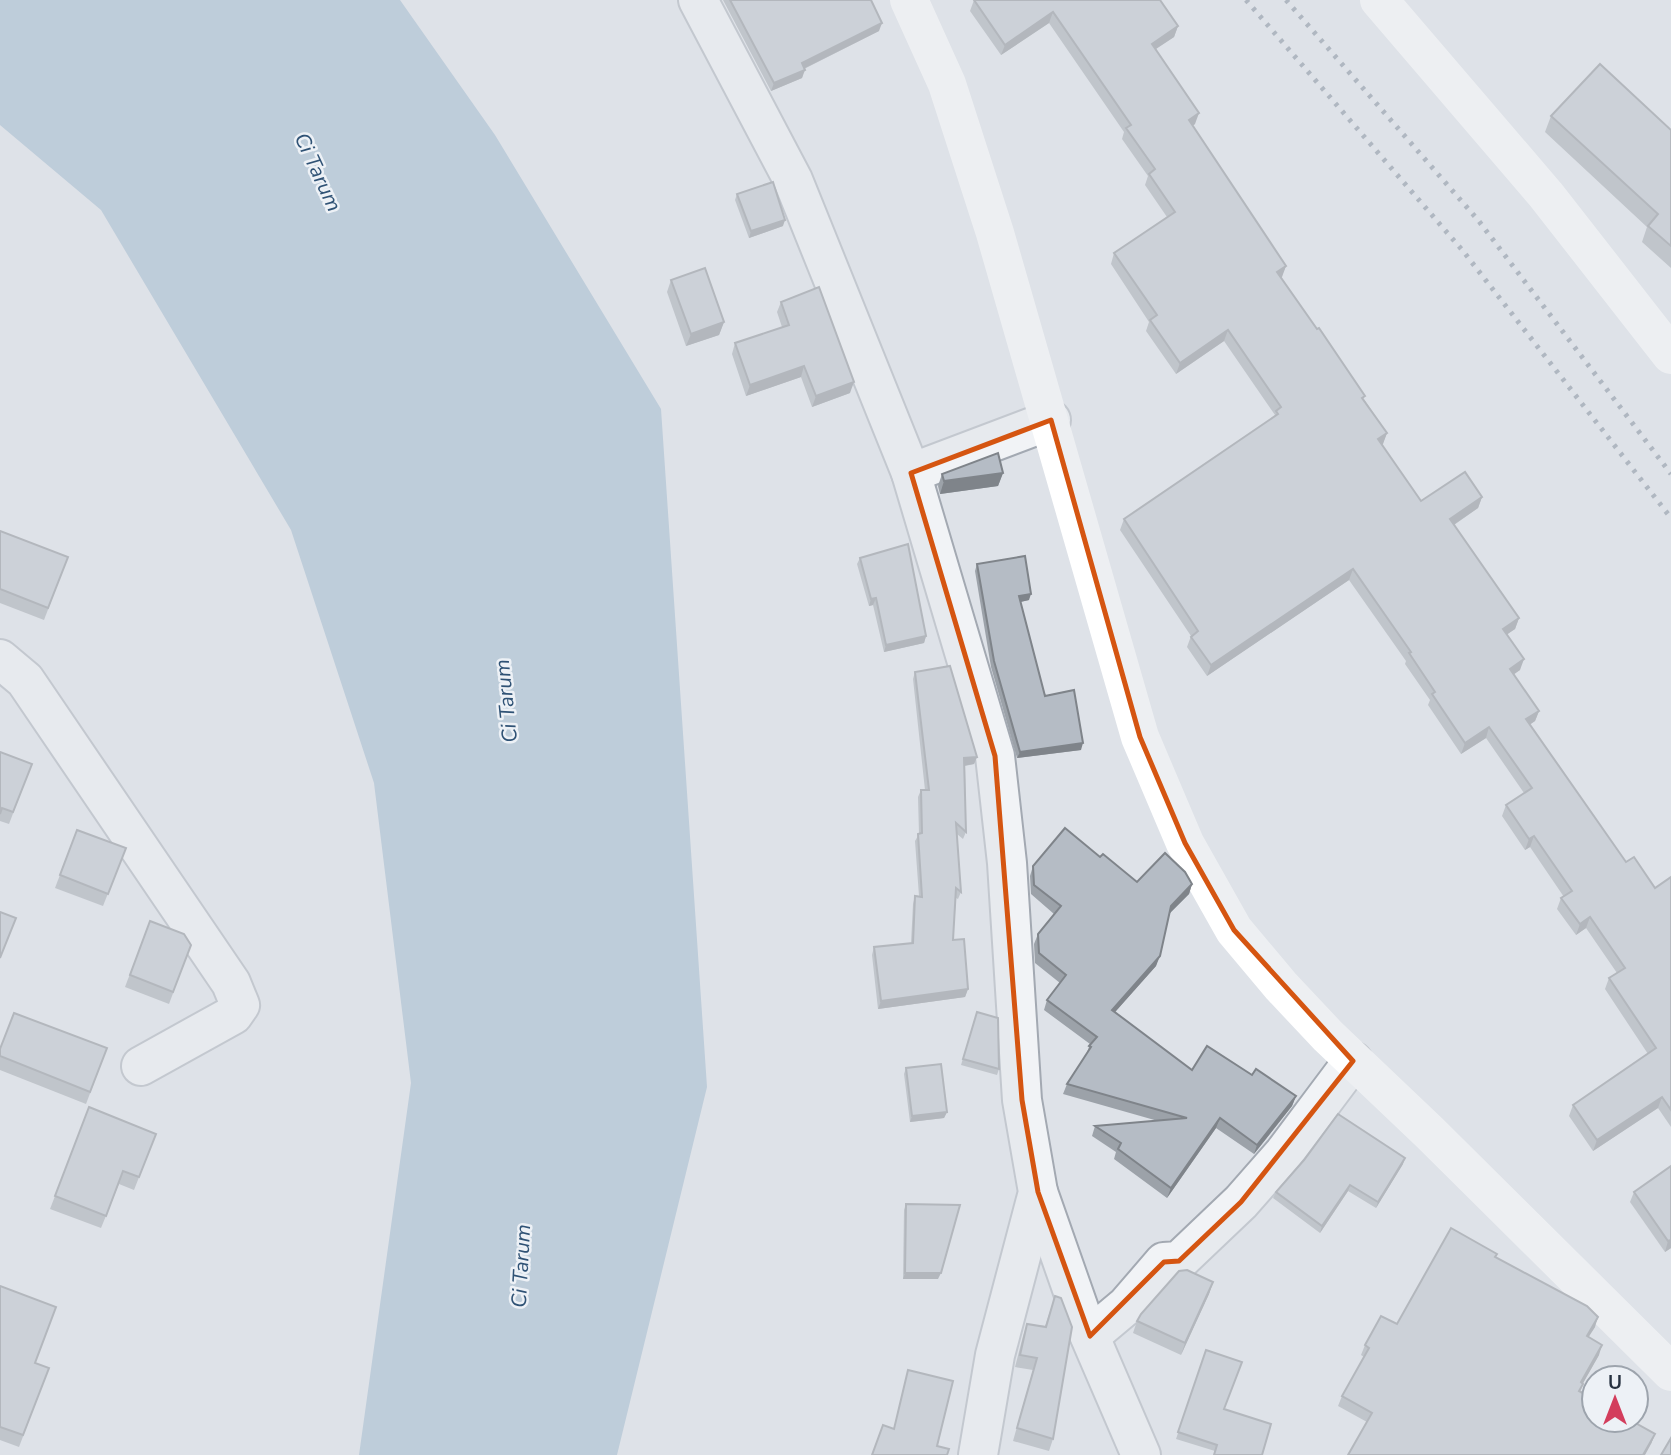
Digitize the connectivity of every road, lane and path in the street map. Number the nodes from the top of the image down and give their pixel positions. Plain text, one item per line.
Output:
1 (698, 0) edge
2 (909, 0) edge
3 (1379, 0) edge
4 (1671, 355) edge
5 (1051, 420) junction
6 (911, 473) junction
7 (0, 659) edge
8 (1353, 1060) junction
9 (141, 1066) dead end
10 (1038, 1192) junction
11 (1090, 1336) junction
12 (1671, 1372) edge
13 (978, 1455) edge
14 (1141, 1455) edge

1 - 6 street
2 - 5 main road
3 - 4 main road
5 - 6 street
5 - 8 main road
6 - 10 street
7 - 9 street
8 - 11 street
8 - 12 main road
10 - 11 street
10 - 13 street
11 - 14 street

